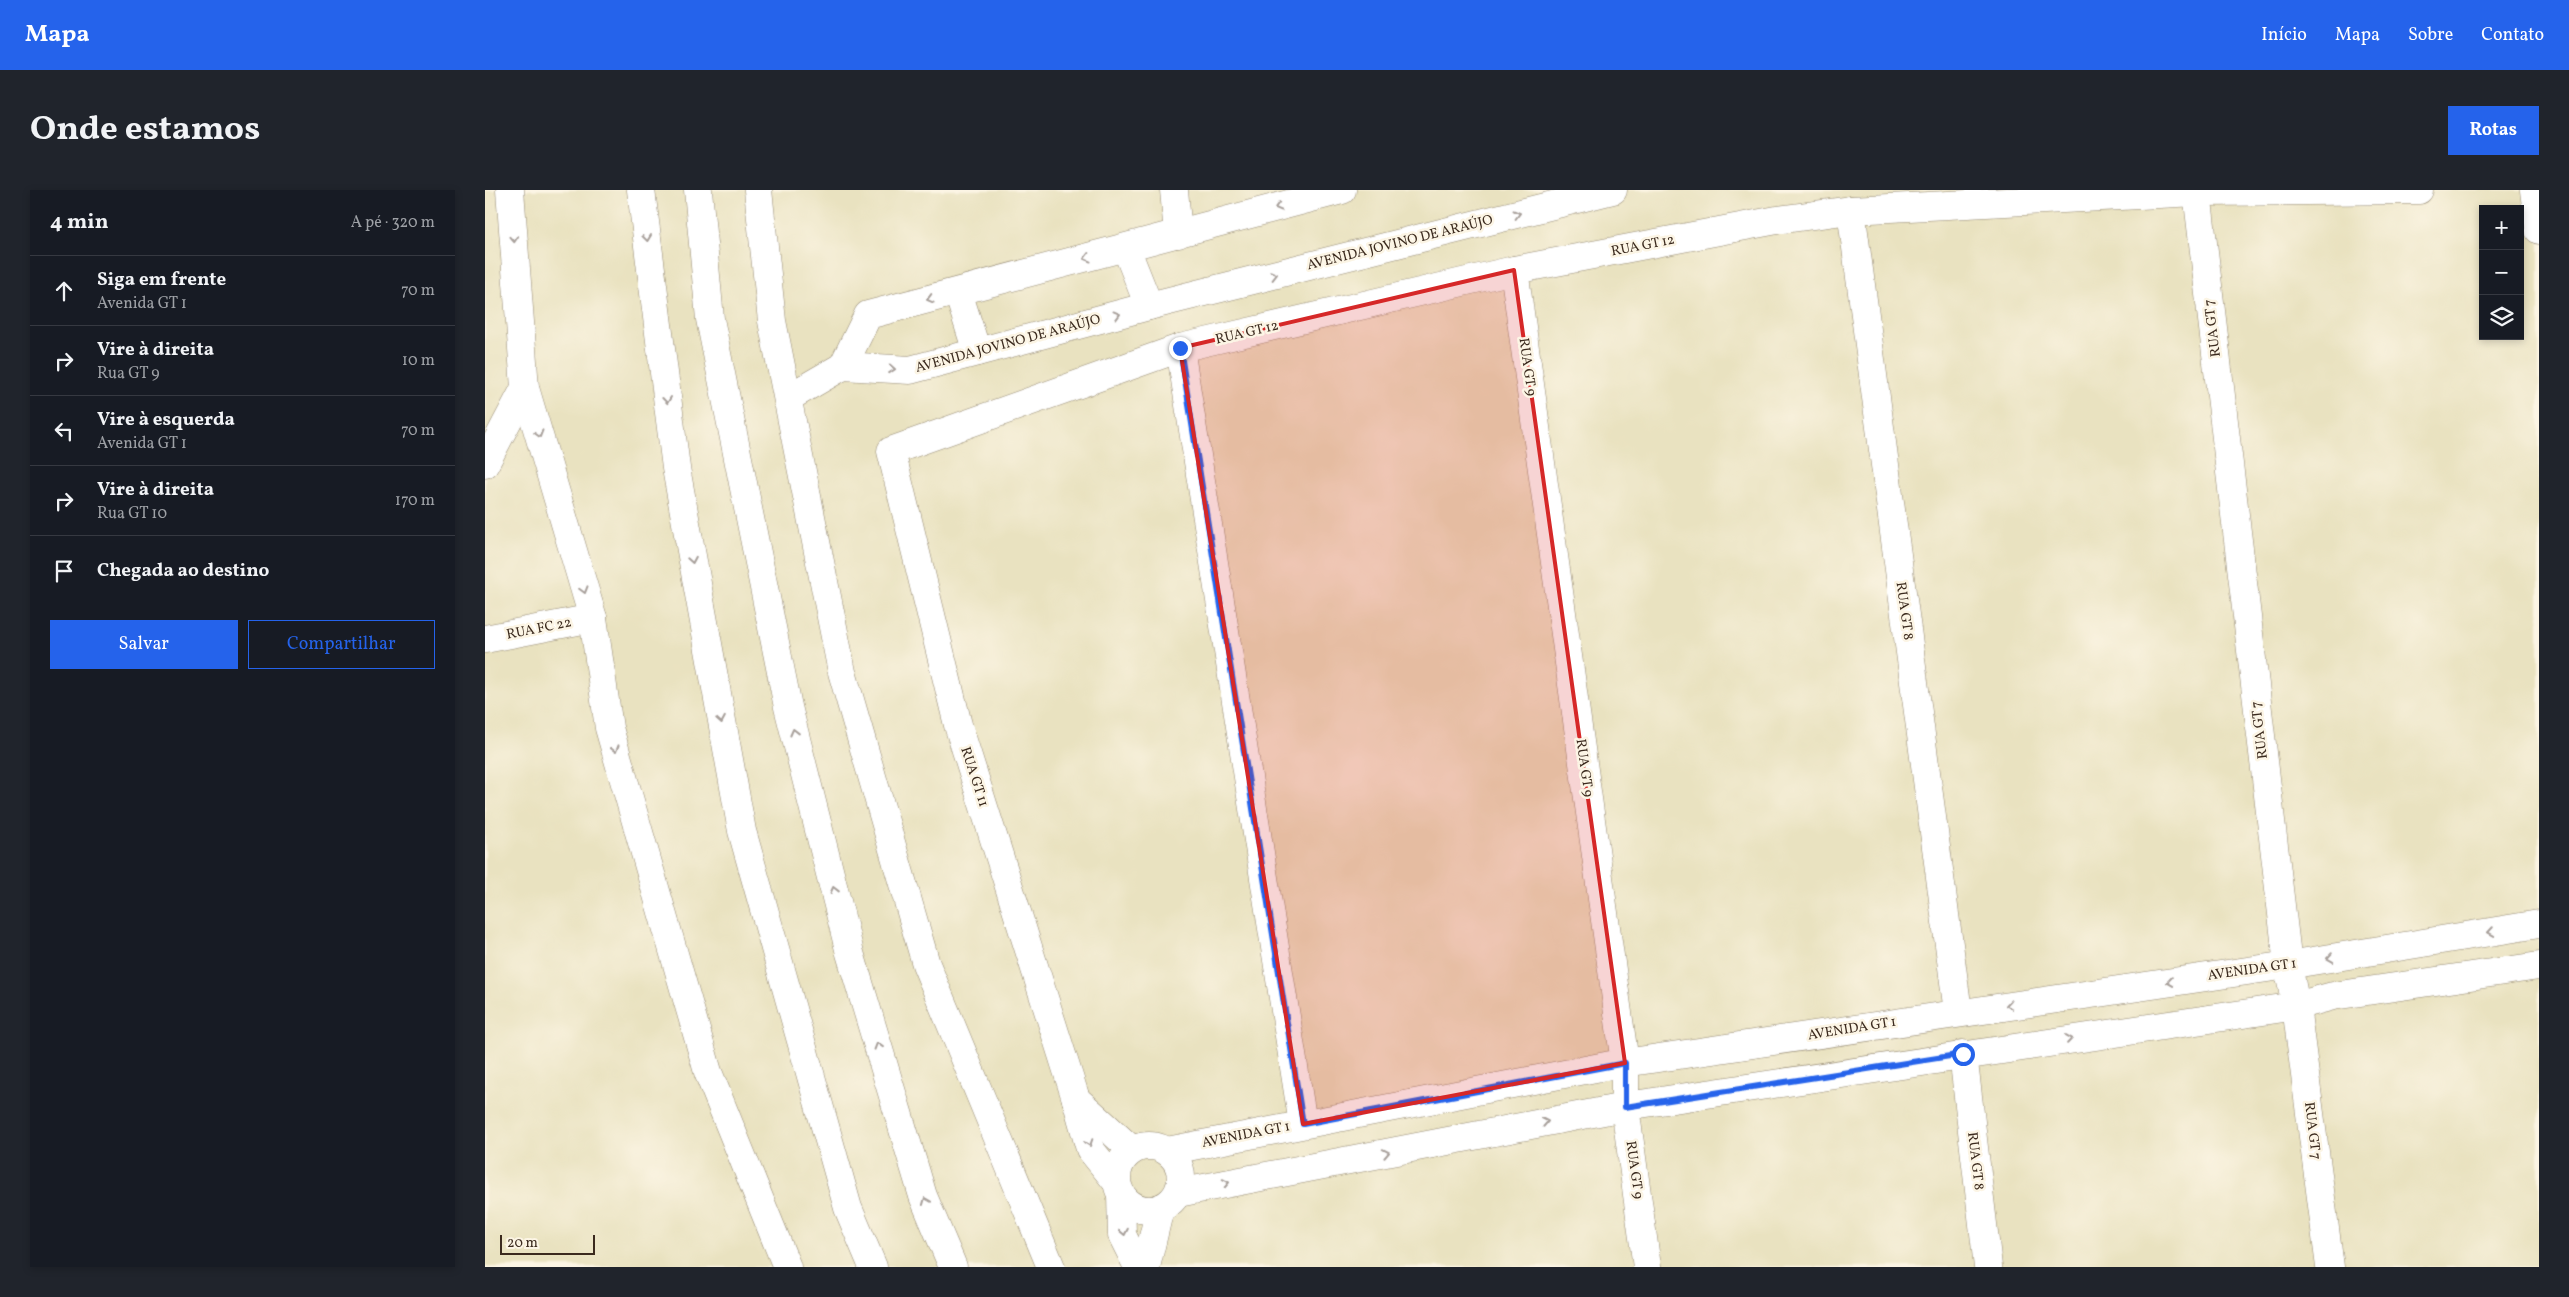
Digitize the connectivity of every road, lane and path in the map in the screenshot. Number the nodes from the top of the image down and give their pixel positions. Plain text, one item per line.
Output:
1 (510, 190) edge
2 (641, 190) edge
3 (698, 190) edge
4 (758, 190) edge
5 (1174, 190) edge
6 (1342, 190) edge
7 (1613, 190) edge
8 (2419, 190) edge
9 (2534, 190) edge
10 (2197, 192) junction
11 (1851, 210) junction
12 (2539, 230) edge
13 (1178, 234) junction
14 (1126, 248) junction
15 (1513, 270) junction
16 (958, 292) junction
17 (1149, 306) junction
18 (1180, 348) junction
19 (977, 352) junction
20 (843, 366) junction
21 (525, 388) junction
22 (788, 398) junction
23 (891, 451) joint
24 (485, 464) edge
25 (593, 618) junction
26 (485, 639) edge
27 (2539, 924) edge
28 (2287, 965) junction
29 (2539, 966) edge
30 (2296, 1006) junction
31 (1958, 1012) junction
32 (1963, 1054) junction
33 (1625, 1063) junction
34 (1076, 1099) junction
35 (1625, 1107) junction
36 (1303, 1124) junction
37 (1132, 1150) junction
38 (1167, 1150) junction
39 (1118, 1187) junction
40 (1169, 1200) junction
41 (787, 1267) edge
42 (873, 1267) edge
43 (953, 1267) edge
44 (1051, 1267) edge
45 (1138, 1267) edge
46 (1146, 1267) edge
47 (1647, 1267) edge
48 (1988, 1267) edge
49 (2329, 1267) edge

1 -> 21 main road
2 -> 42 main road
43 -> 3 main road
4 - 22 main road
5 - 13 main road
6 -> 13 main road
17 -> 7 main road, AVENIDA JOVINO DE ARAÚJO
8 - 10 main road, RUA GT 12
9 - 12 main road
10 - 11 main road, RUA GT 12
10 - 28 main road, RUA GT 7
11 - 15 main road, RUA GT 12
11 - 31 main road, RUA GT 8
13 - 14 main road
14 -> 16 main road
14 - 17 main road
15 - 18 main road, RUA GT 12
15 - 33 main road, RUA GT 9
16 - 19 main road
16 -> 20 main road
19 -> 17 main road, AVENIDA JOVINO DE ARAÚJO
18 - 23 main road, RUA GT 12
18 - 36 main road
20 -> 19 main road, AVENIDA JOVINO DE ARAÚJO
20 - 22 main road
21 - 24 main road
21 -> 25 main road
22 - 44 main road
23 - 34 main road, RUA GT 11
25 - 26 main road, RUA FC 22
25 -> 41 main road
27 -> 28 main road, AVENIDA GT 1
28 - 30 main road, RUA GT 7
28 -> 31 main road, AVENIDA GT 1
29 - 30 main road
32 -> 30 main road
30 - 49 main road, RUA GT 7
31 - 33 main road, AVENIDA GT 1
32 - 35 main road
32 - 48 main road, RUA GT 8
33 - 35 main road, RUA GT 9
33 - 36 main road, AVENIDA GT 1
34 - 37 main road
34 -> 39 main road, RUA GT 11
40 -> 35 main road
35 - 47 main road, RUA GT 9
36 - 38 main road, AVENIDA GT 1
37 - 38 main road
37 - 39 main road
38 - 40 main road
39 - 40 main road
39 -> 45 main road
40 - 46 main road

